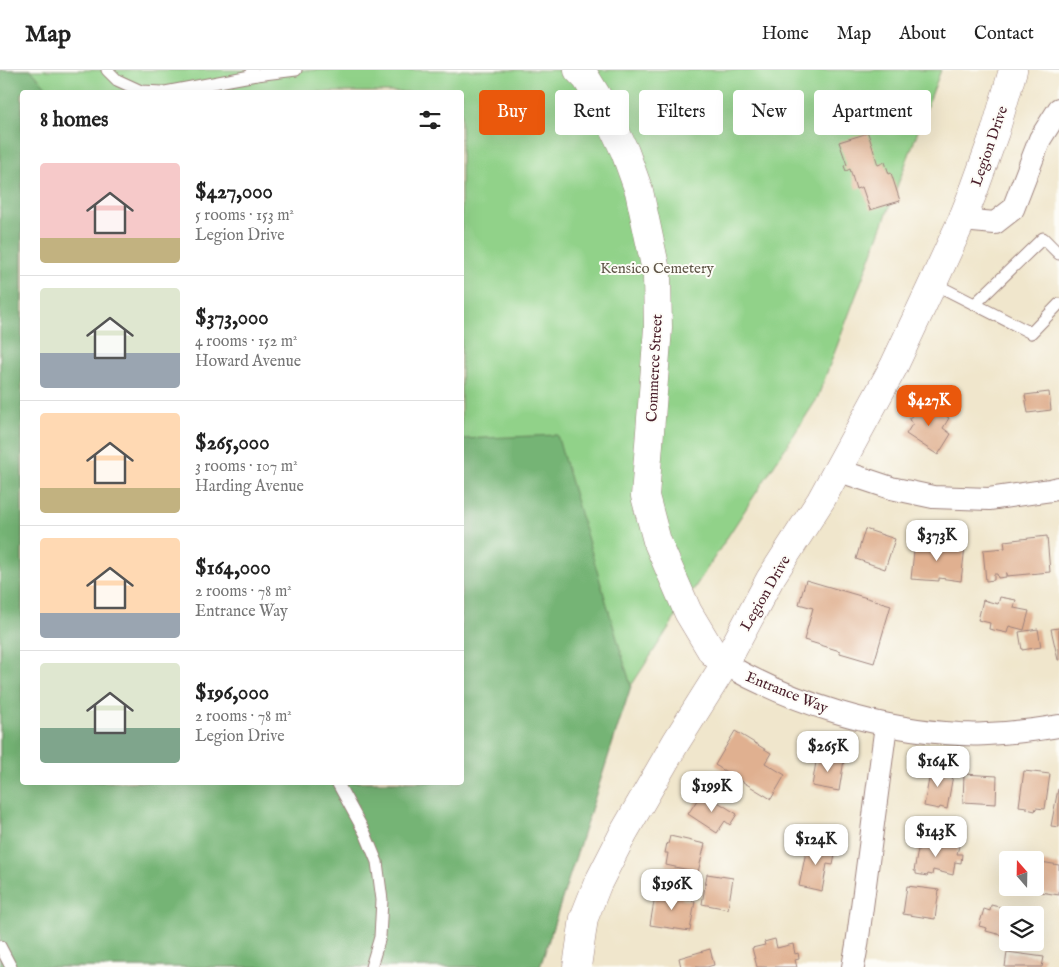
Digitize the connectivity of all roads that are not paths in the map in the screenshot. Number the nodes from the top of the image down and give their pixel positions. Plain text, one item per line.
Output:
1 (106, 70) edge
2 (296, 70) edge
3 (1013, 70) edge
4 (253, 73) edge
5 (583, 73) edge
6 (139, 90) edge
7 (173, 90) edge
8 (1059, 109) edge
9 (962, 220) junction
10 (1059, 254) edge
11 (933, 283) junction
12 (975, 304) junction
13 (1059, 304) edge
14 (837, 470) junction
15 (1059, 488) edge
16 (725, 664) junction
17 (886, 725) junction
18 (1059, 726) edge
19 (339, 785) edge
20 (0, 946) edge
21 (11, 967) edge
22 (371, 967) edge
23 (577, 967) edge
24 (853, 967) edge

1 - 6 lane
2 - 4 lane
3 - 9 street, Legion Drive
4 - 7 lane
5 - 16 street, Commerce Street
8 - 9 street
9 - 11 street, Legion Drive
10 - 12 lane
11 - 12 lane
11 - 14 street, Legion Drive
12 - 13 lane
14 - 15 street
14 - 16 street, Legion Drive
16 - 17 street, Entrance Way
16 - 23 street, Legion Drive
17 - 18 street, Entrance Way
17 - 24 street
19 - 22 lane
20 - 21 lane

